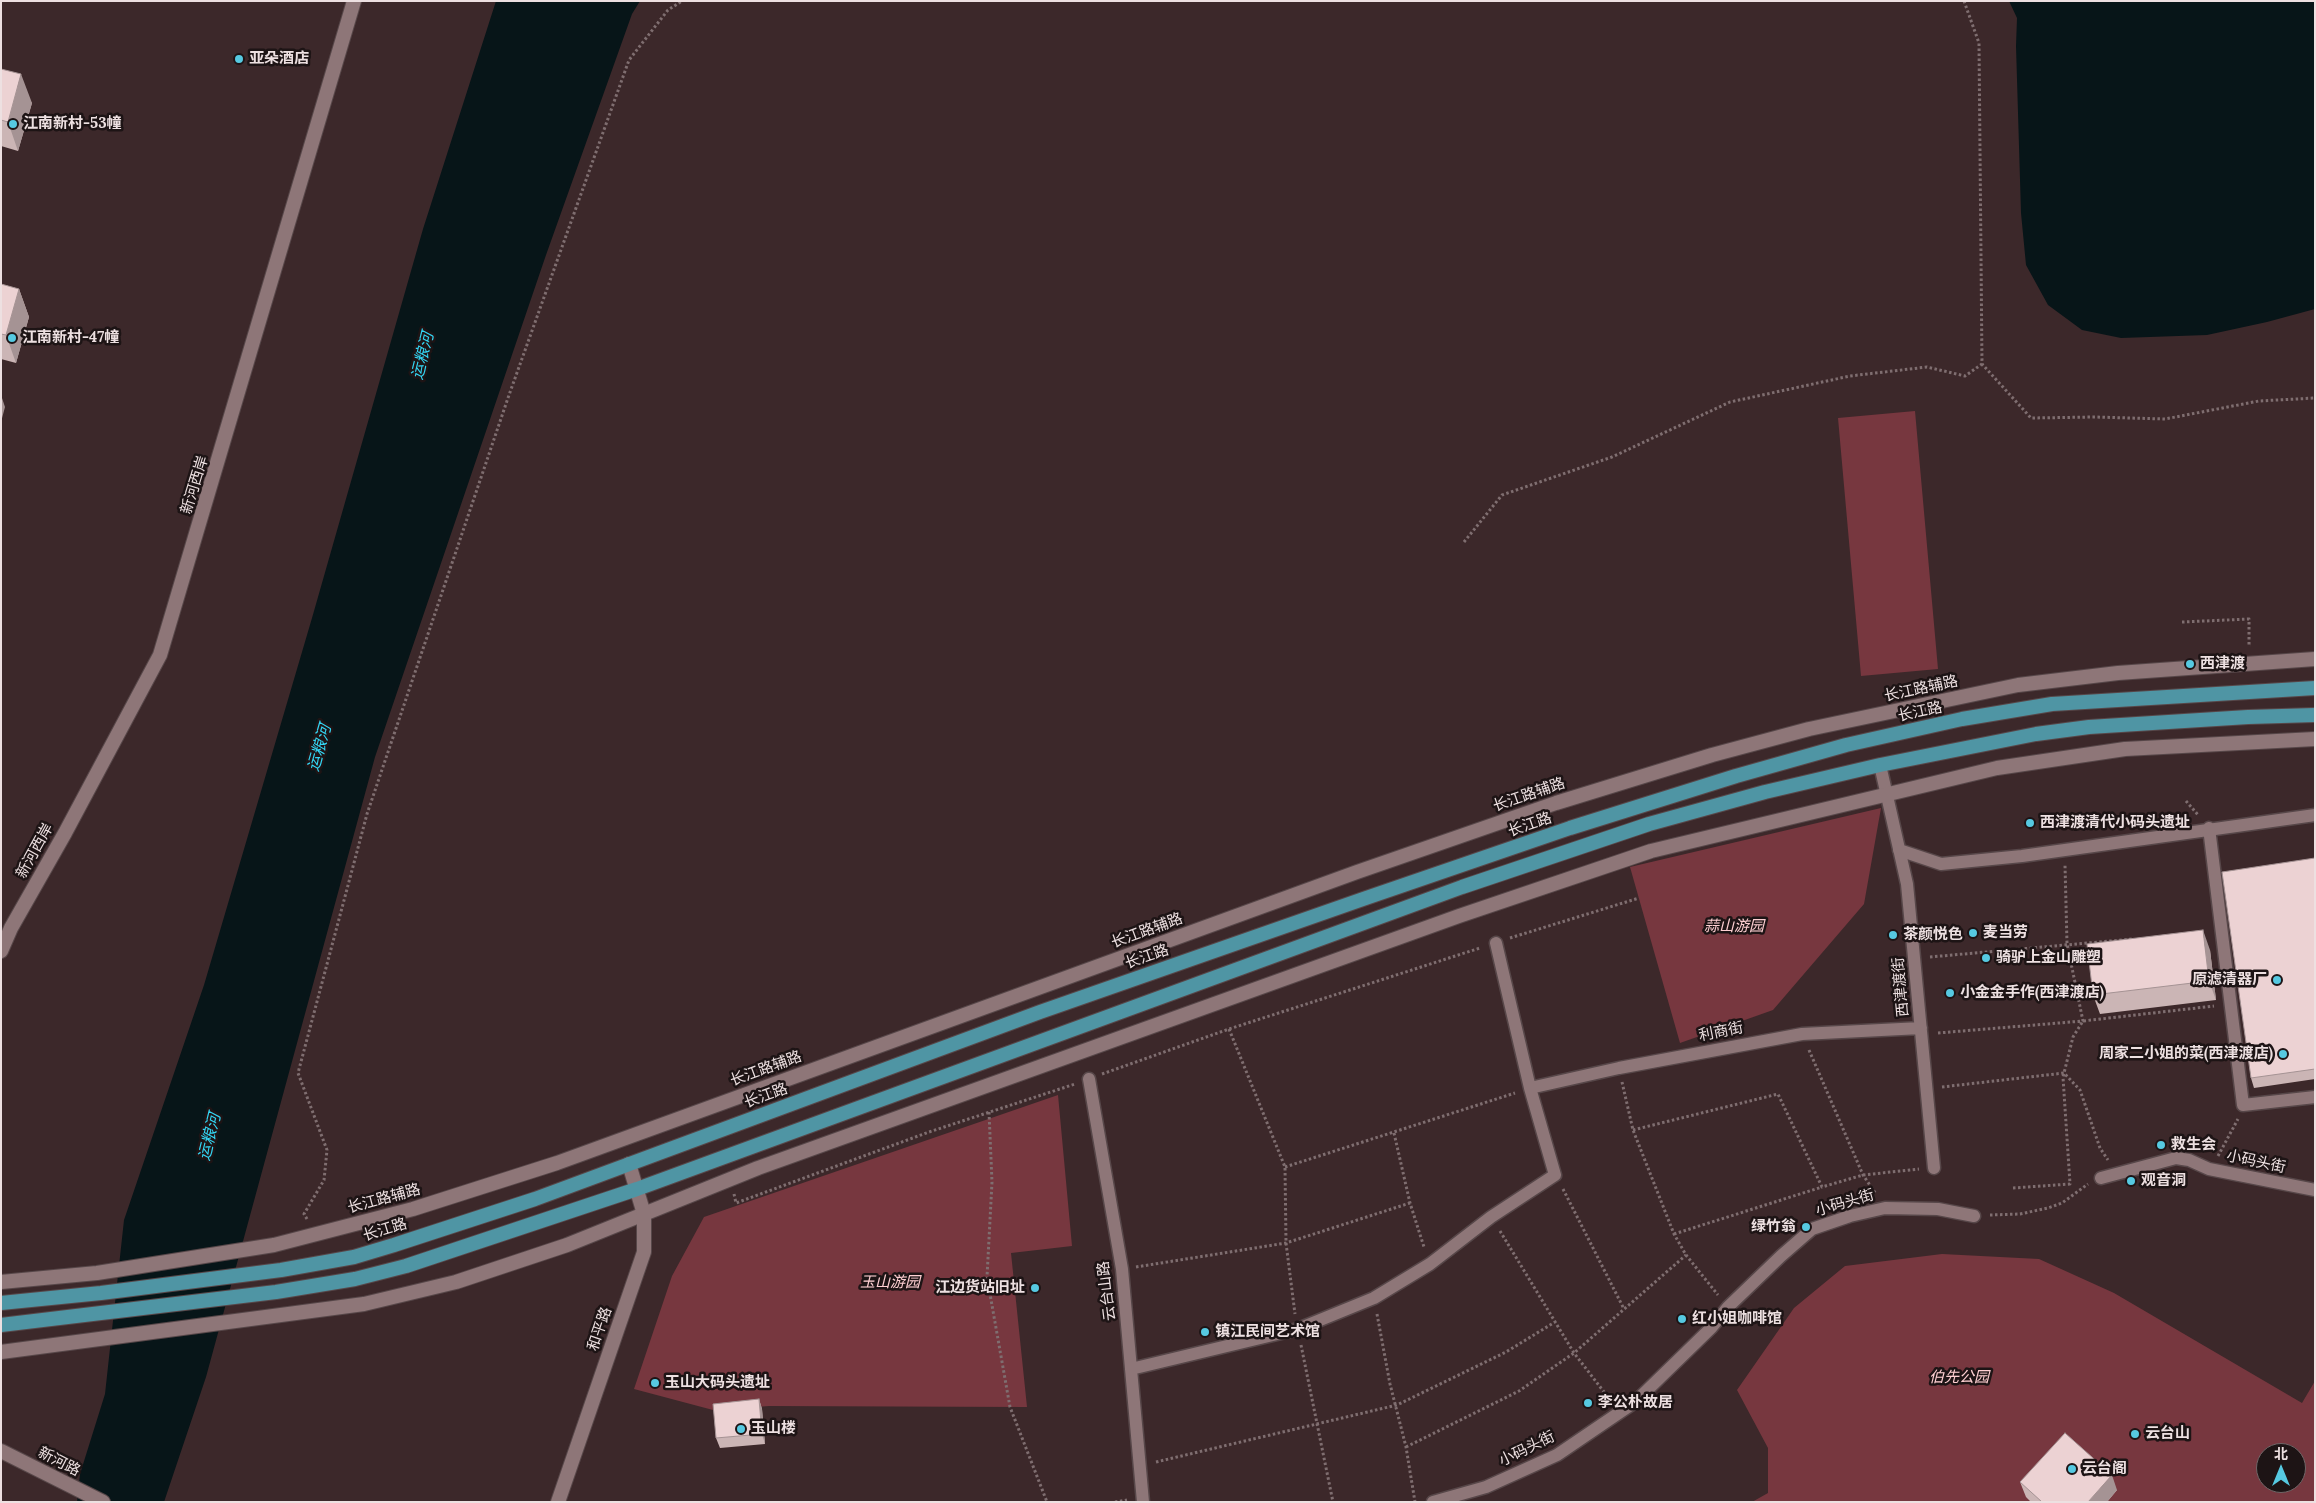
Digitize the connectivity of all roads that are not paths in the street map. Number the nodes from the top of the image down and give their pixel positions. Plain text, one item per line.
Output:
1 (354, 1) edge
2 (2315, 659) edge
3 (2315, 688) edge
4 (2315, 715) edge
5 (2315, 739) edge
6 (1880, 765) junction
7 (1887, 794) junction
8 (2315, 814) edge
9 (2209, 828) junction
10 (1899, 850) junction
11 (1496, 942) road end
12 (1, 951) edge
13 (1921, 1028) junction
14 (1089, 1079) road end
15 (1530, 1088) junction
16 (2315, 1097) edge
17 (629, 1164) junction
18 (1934, 1168) road end
19 (2101, 1178) road end
20 (637, 1189) junction
21 (2315, 1190) edge
22 (644, 1214) junction
23 (1974, 1216) road end
24 (1, 1282) edge
25 (1, 1303) edge
26 (1, 1325) edge
27 (1, 1352) edge
28 (1131, 1369) junction
29 (1, 1451) edge
30 (104, 1502) edge
31 (558, 1502) edge
32 (1143, 1502) edge
33 (1433, 1502) edge

1 - 12 street, 新河西岸
2 - 24 street, 长江路辅路
3 - 17 main road, 长江路
4 - 6 main road
5 - 7 street
6 - 7 street, 西津渡街
6 - 20 main road
7 - 10 street, 西津渡街
7 - 22 street
8 - 9 street
9 - 10 street
9 - 16 street
10 - 13 street, 西津渡街
11 - 15 street
13 - 15 street, 利商街
13 - 18 street, 西津渡街
14 - 28 street, 云台山路
15 - 28 street
17 - 20 street, 和平路
17 - 25 main road, 长江路
19 - 21 street, 小码头街
20 - 22 street, 和平路
20 - 26 main road
22 - 27 street
22 - 31 street, 和平路
23 - 33 street, 小码头街
28 - 32 street, 云台山路
29 - 30 street, 新河路

